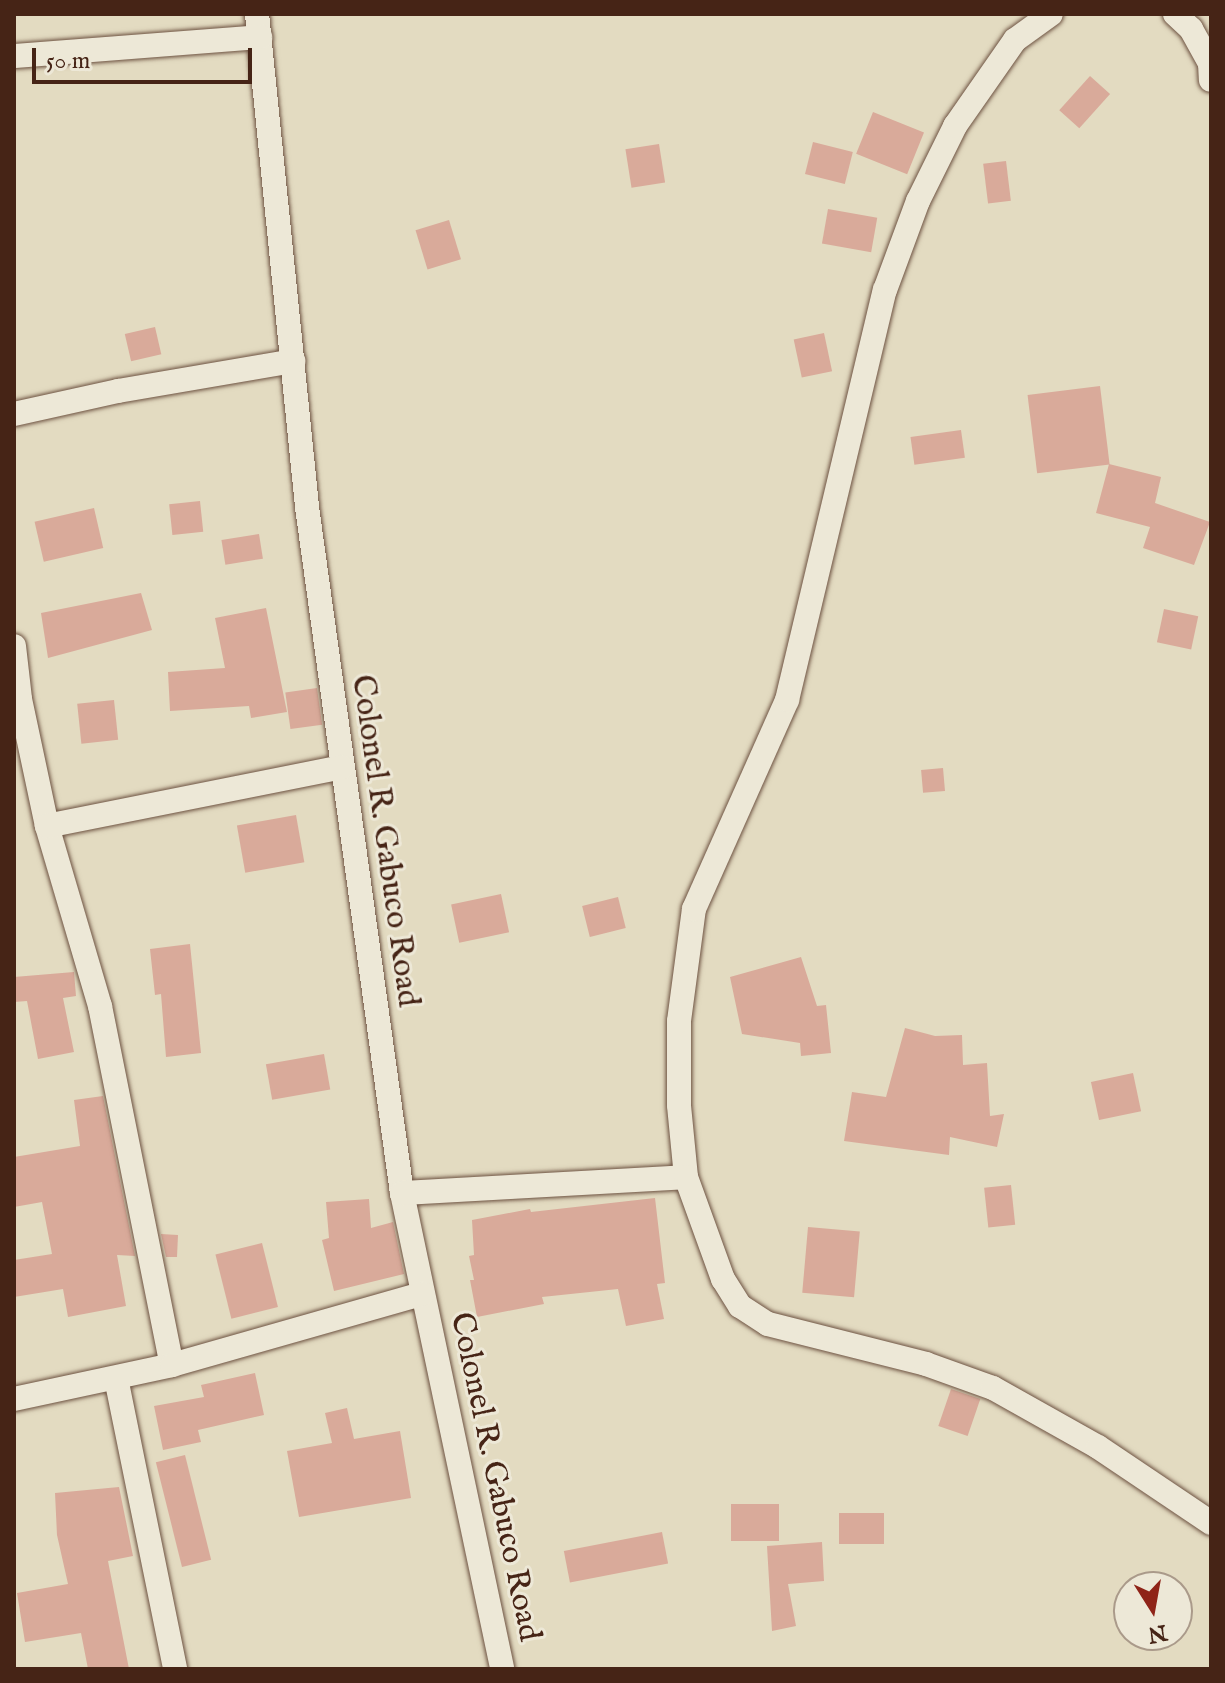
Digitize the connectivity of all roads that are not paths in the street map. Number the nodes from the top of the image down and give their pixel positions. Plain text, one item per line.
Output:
1 (1051, 14) edge
2 (1175, 14) edge
3 (259, 25) edge
4 (14, 56) edge
5 (1211, 80) edge
6 (293, 361) junction
7 (14, 414) edge
8 (14, 646) edge
9 (341, 767) junction
10 (47, 826) junction
11 (686, 1177) junction
12 (402, 1193) junction
13 (422, 1294) junction
14 (172, 1365) junction
15 (116, 1378) junction
16 (14, 1399) edge
17 (1211, 1523) edge
18 (175, 1669) edge
19 (502, 1669) edge

1 - 11 street
2 - 5 street
3 - 4 street
3 - 6 street, Colonel R. Gabuco Road
6 - 7 street
6 - 9 street, Colonel R. Gabuco Road
8 - 10 street
9 - 10 street
9 - 12 street, Colonel R. Gabuco Road
10 - 14 street
11 - 12 street
11 - 17 street
12 - 13 street, Colonel R. Gabuco Road
13 - 14 street
13 - 19 street, Colonel R. Gabuco Road
14 - 15 street
15 - 16 street
15 - 18 street

